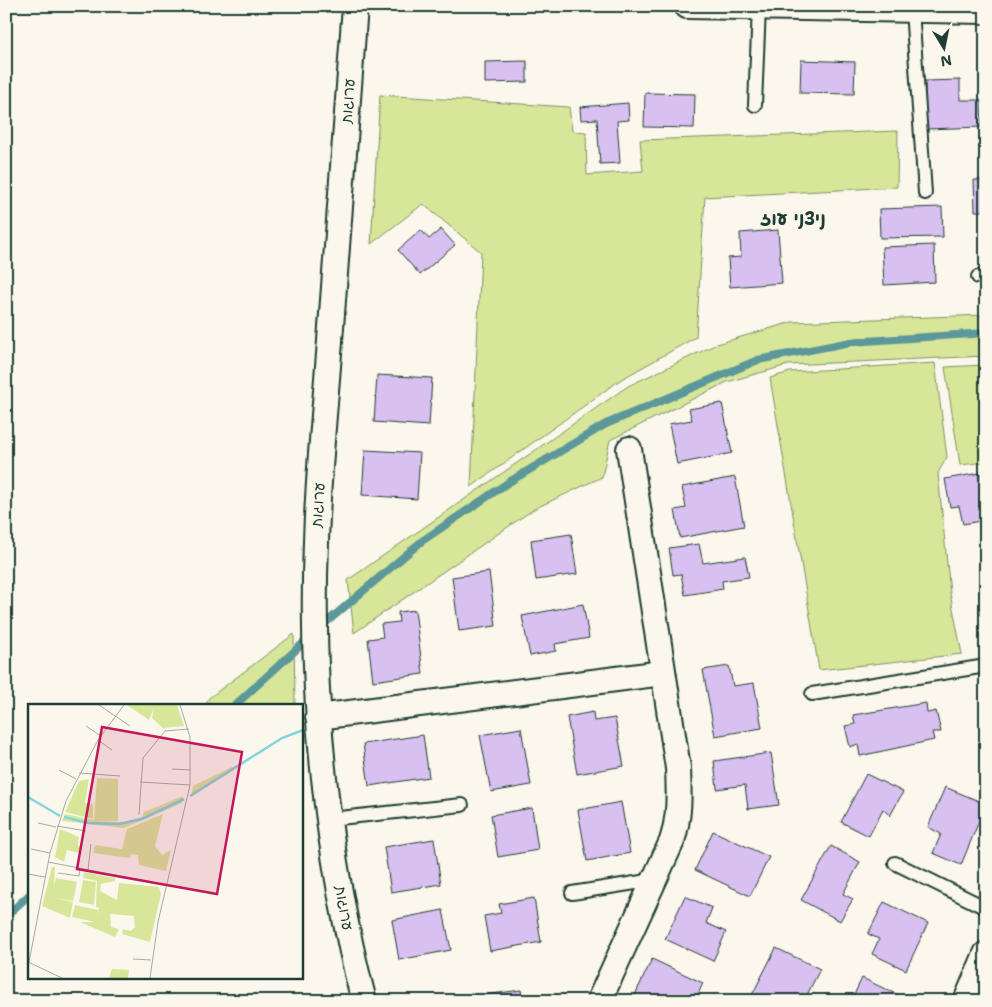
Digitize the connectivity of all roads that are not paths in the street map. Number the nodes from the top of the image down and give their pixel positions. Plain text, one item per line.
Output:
1 (355, 6) edge
2 (687, 6) edge
3 (759, 7) edge
4 (976, 9) edge
5 (912, 10) junction
6 (755, 105) dead end
7 (925, 193) dead end
8 (629, 449) dead end
9 (986, 666) edge
10 (663, 673) junction
11 (812, 694) dead end
12 (318, 717) junction
13 (462, 805) dead end
14 (330, 819) junction
15 (895, 863) dead end
16 (654, 880) junction
17 (572, 893) dead end
18 (986, 908) edge
19 (986, 954) edge
20 (364, 1001) edge
21 (599, 1001) edge
22 (966, 1001) edge

1 - 12 street, ערוגות
2 - 3 street
3 - 5 street
3 - 6 lane
4 - 5 street
5 - 7 lane
8 - 10 street
9 - 11 lane
10 - 12 street
10 - 16 street
12 - 14 street, ערוגות
13 - 14 lane
14 - 20 street, ערוגות
15 - 18 lane
16 - 17 lane
16 - 21 street
19 - 22 street

